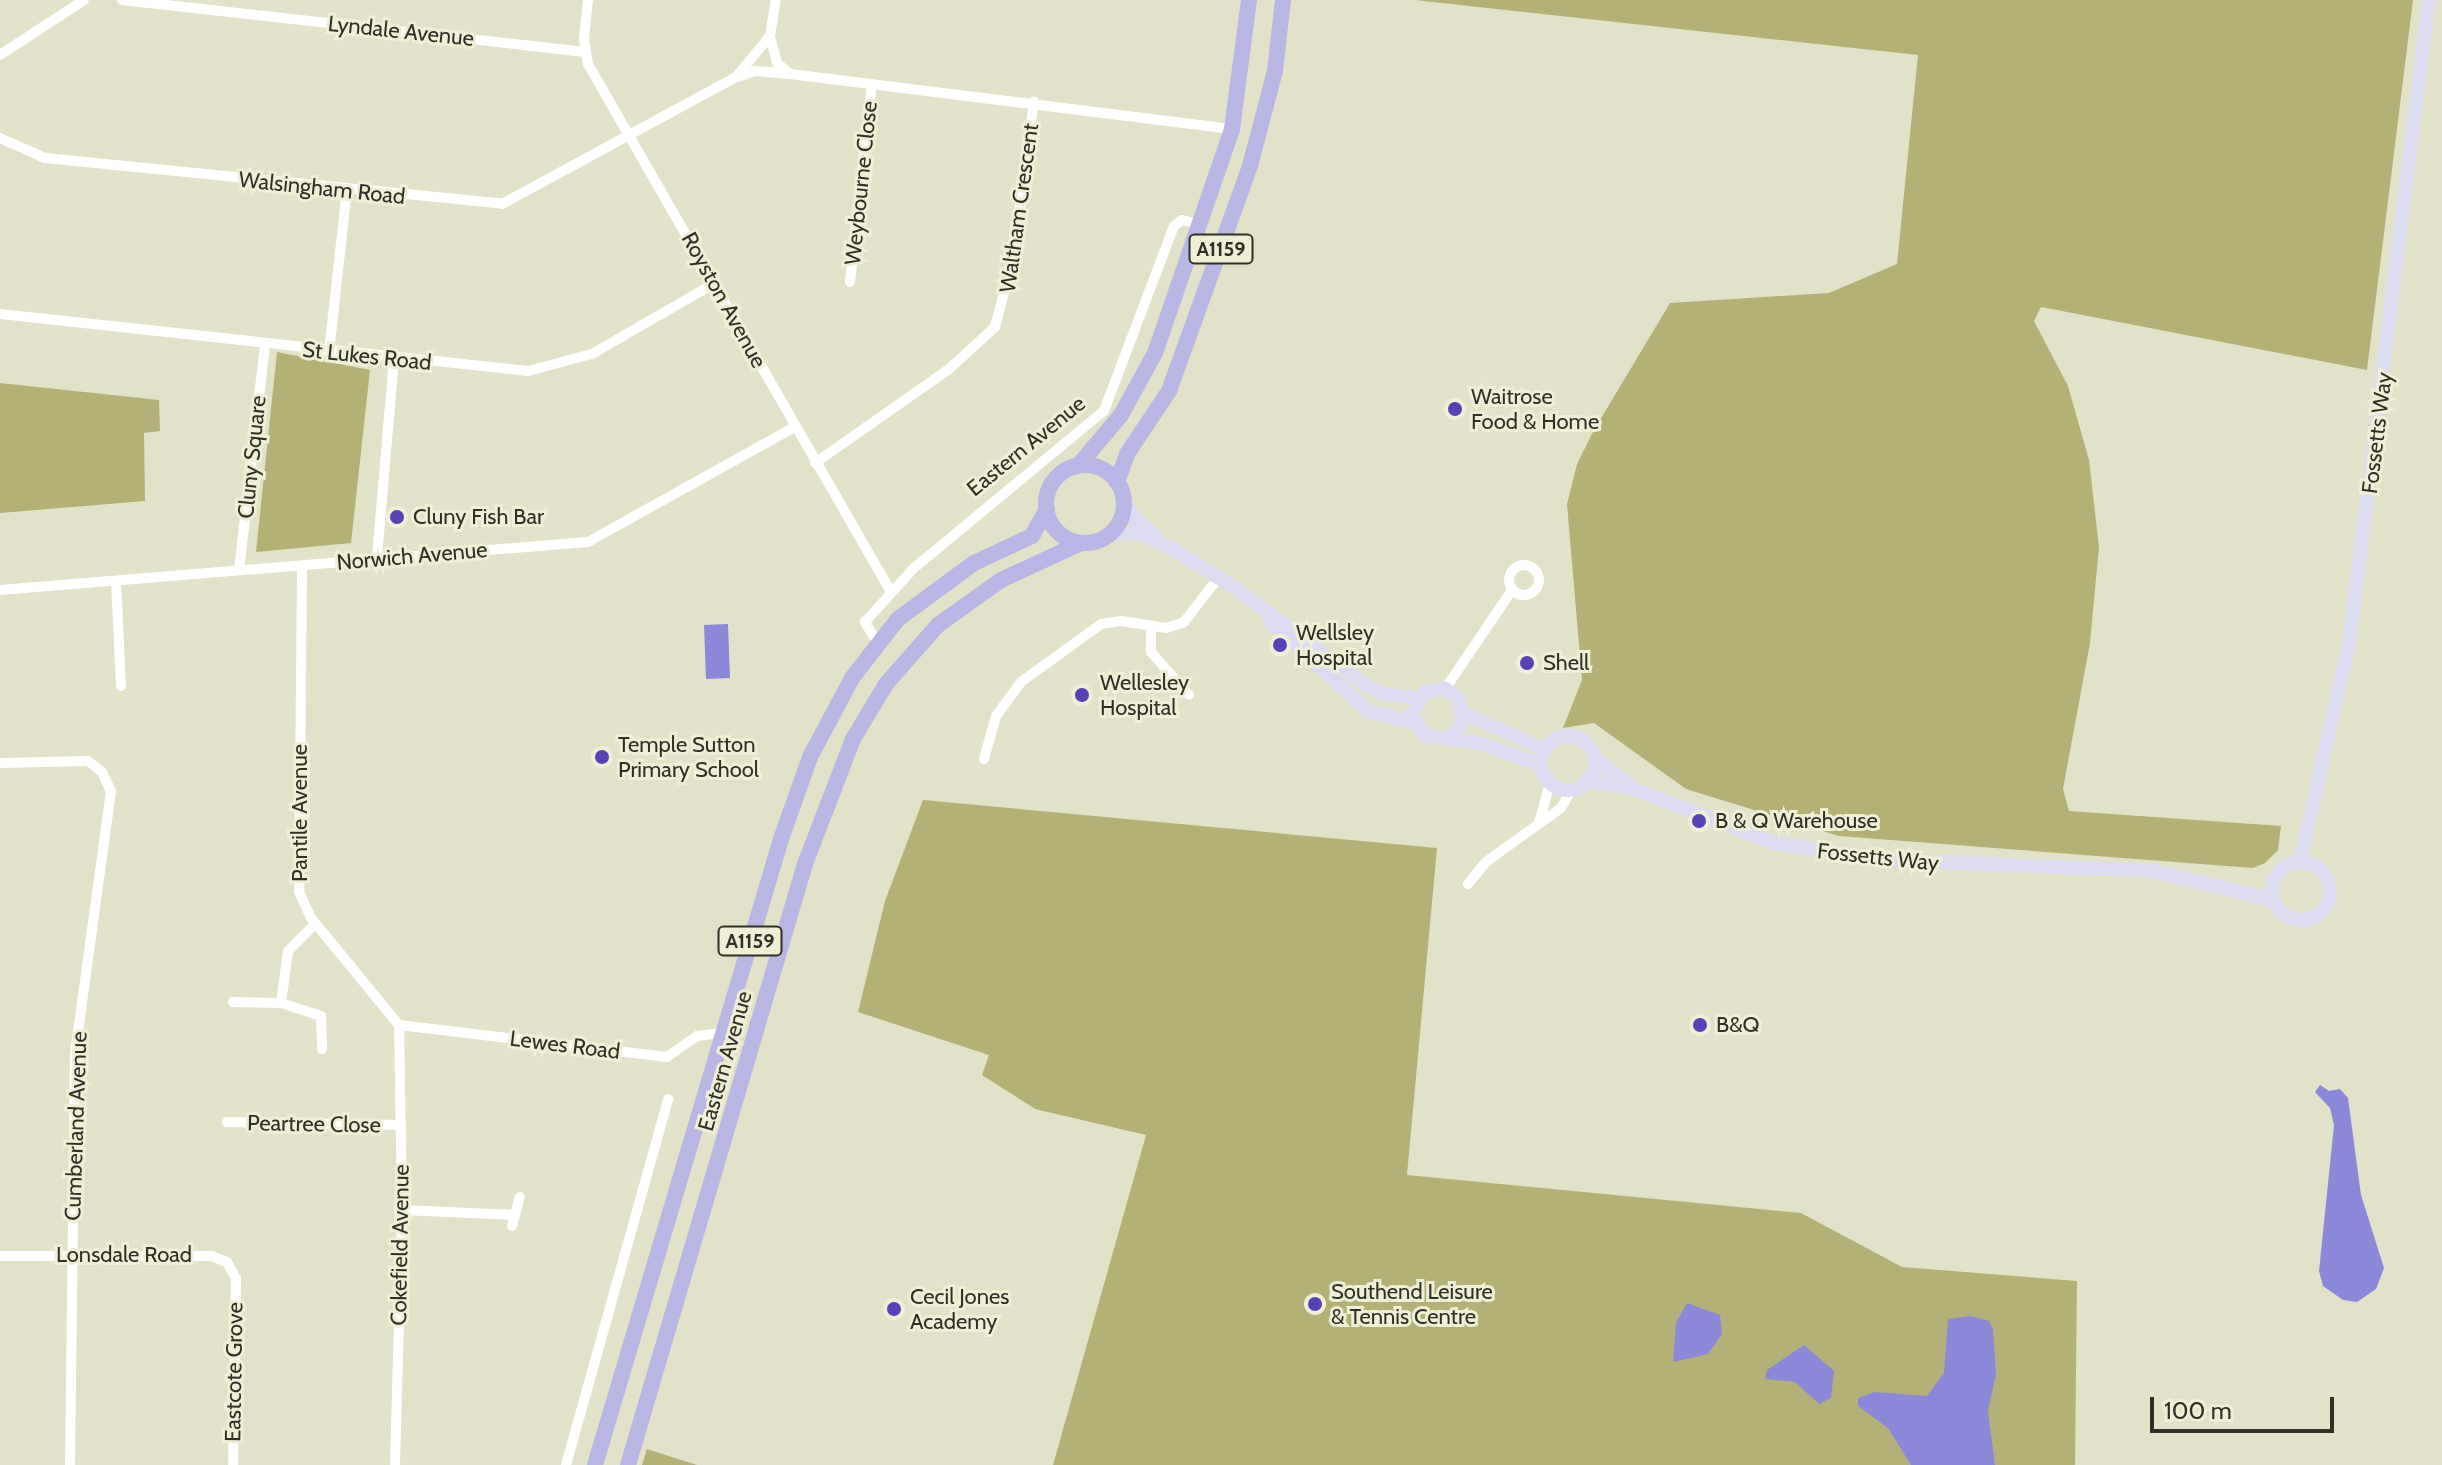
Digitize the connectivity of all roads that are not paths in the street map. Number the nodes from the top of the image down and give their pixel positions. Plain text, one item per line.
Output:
1 (84, 0) edge
2 (122, 0) edge
3 (588, 0) edge
4 (776, 0) edge
5 (1249, 0) edge
6 (1283, 0) edge
7 (2429, 0) edge
8 (770, 36) junction
9 (585, 52) junction
10 (0, 55) edge
11 (790, 74) junction
12 (736, 77) junction
13 (872, 84) junction
14 (1034, 101) junction
15 (1232, 129) junction
16 (632, 137) junction
17 (0, 138) edge
18 (347, 190) junction
19 (1199, 224) junction
20 (850, 282) dead end
21 (715, 283) junction
22 (0, 314) edge
23 (265, 344) junction
24 (329, 352) junction
25 (394, 359) junction
26 (795, 427) junction
27 (815, 463) junction
28 (1078, 466) junction
29 (1117, 482) junction
30 (1124, 502) junction
31 (1047, 509) junction
32 (1111, 533) junction
33 (1081, 543) junction
34 (1173, 549) junction
35 (377, 557) junction
36 (302, 567) junction
37 (239, 570) junction
38 (1219, 577) junction
39 (116, 581) junction
40 (1235, 588) junction
41 (0, 590) edge
42 (1512, 590) dead end
43 (891, 592) junction
44 (1151, 628) junction
45 (878, 643) junction
46 (121, 686) dead end
47 (1445, 689) junction
48 (1189, 695) dead end
49 (1418, 698) junction
50 (1464, 713) junction
51 (1414, 723) junction
52 (1451, 736) junction
53 (1545, 750) junction
54 (1594, 757) junction
55 (984, 759) dead end
56 (0, 763) edge
57 (1541, 765) junction
58 (1587, 781) junction
59 (1550, 783) junction
60 (1572, 789) junction
61 (1634, 789) junction
62 (1538, 825) junction
63 (2300, 862) junction
64 (1468, 884) dead end
65 (2273, 900) junction
66 (315, 924) junction
67 (233, 1002) dead end
68 (281, 1003) junction
69 (399, 1025) junction
70 (723, 1033) junction
71 (322, 1049) dead end
72 (668, 1099) dead end
73 (227, 1122) dead end
74 (401, 1125) junction
75 (520, 1197) dead end
76 (402, 1210) junction
77 (72, 1255) junction
78 (0, 1256) edge
79 (236, 1279) joint
80 (70, 1465) edge
81 (233, 1465) edge
82 (395, 1465) edge
83 (566, 1465) edge
84 (595, 1465) edge
85 (628, 1465) edge

1 - 10 street
2 - 9 street, Lyndale Avenue
3 - 9 street
4 - 8 street
5 - 15 main road, Eastern Avenue / A1159
6 - 29 main road, A1159
7 - 63 street, Fossetts Way
8 - 11 street
8 - 12 street
9 - 16 street, Royston Avenue
11 - 12 street
11 - 13 street
12 - 16 street, Walsingham Road
13 - 14 street
13 - 20 street, Weybourne Close
14 - 15 street
14 - 27 street, Waltham Crescent
15 - 19 main road, Eastern Avenue / A1159
16 - 18 street, Walsingham Road
16 - 21 street, Royston Avenue
17 - 18 street, Walsingham Road
18 - 24 street
19 - 28 main road, Eastern Avenue / A1159
19 - 43 street, Eastern Avenue
21 - 25 street, St Lukes Road
21 - 26 street, Royston Avenue
22 - 23 street, St Lukes Road
23 - 24 street, St Lukes Road
23 - 37 street, Cluny Square
24 - 25 street, St Lukes Road
25 - 35 street
26 - 27 street, Royston Avenue
26 - 35 street, Norwich Avenue
27 - 43 street, Royston Avenue
28 - 29 main road
28 - 31 main road, Eastern Avenue / A1159
29 - 30 main road
30 - 32 main road
30 - 34 street
31 - 33 main road
31 - 45 main road, Eastern Avenue / A1159
32 - 33 main road, Eastern Avenue / A1159
32 - 34 street
33 - 85 main road, Eastern Avenue / A1159
34 - 38 street
35 - 36 street, Norwich Avenue
36 - 37 street, Norwich Avenue
36 - 66 street, Pantile Avenue
37 - 39 street, Norwich Avenue
38 - 40 street
38 - 44 street
39 - 41 street, Norwich Avenue
39 - 46 street
40 - 49 street
40 - 51 street
42 - 47 street
43 - 45 street, Eastern Avenue
44 - 48 street
44 - 55 street
45 - 70 main road, Eastern Avenue / A1159
47 - 49 street
47 - 50 street
49 - 51 street
50 - 52 street
50 - 53 street
51 - 52 street
52 - 57 street
53 - 54 street, Fossetts Way
53 - 57 street
54 - 58 street
54 - 61 street, Fossetts Way
56 - 77 street, Cumberland Avenue
57 - 59 street
58 - 60 street
58 - 61 street, Fossetts Way
59 - 60 street
59 - 62 street
60 - 62 street
61 - 65 street, Fossetts Way
62 - 64 street
63 - 65 street
63 - 65 street, Fossetts Way
66 - 68 street
66 - 69 street, Pantile Avenue
67 - 68 street
68 - 71 street
69 - 70 street, Lewes Road
69 - 74 street, Cokefield Avenue
70 - 84 main road, Eastern Avenue / A1159
72 - 83 street
73 - 74 street, Peartree Close
74 - 76 street, Cokefield Avenue
75 - 76 street
76 - 82 street, Cokefield Avenue
77 - 78 street, Lonsdale Road
77 - 79 street, Lonsdale Road
77 - 80 street, Cumberland Avenue
79 - 81 street, Eastcote Grove

